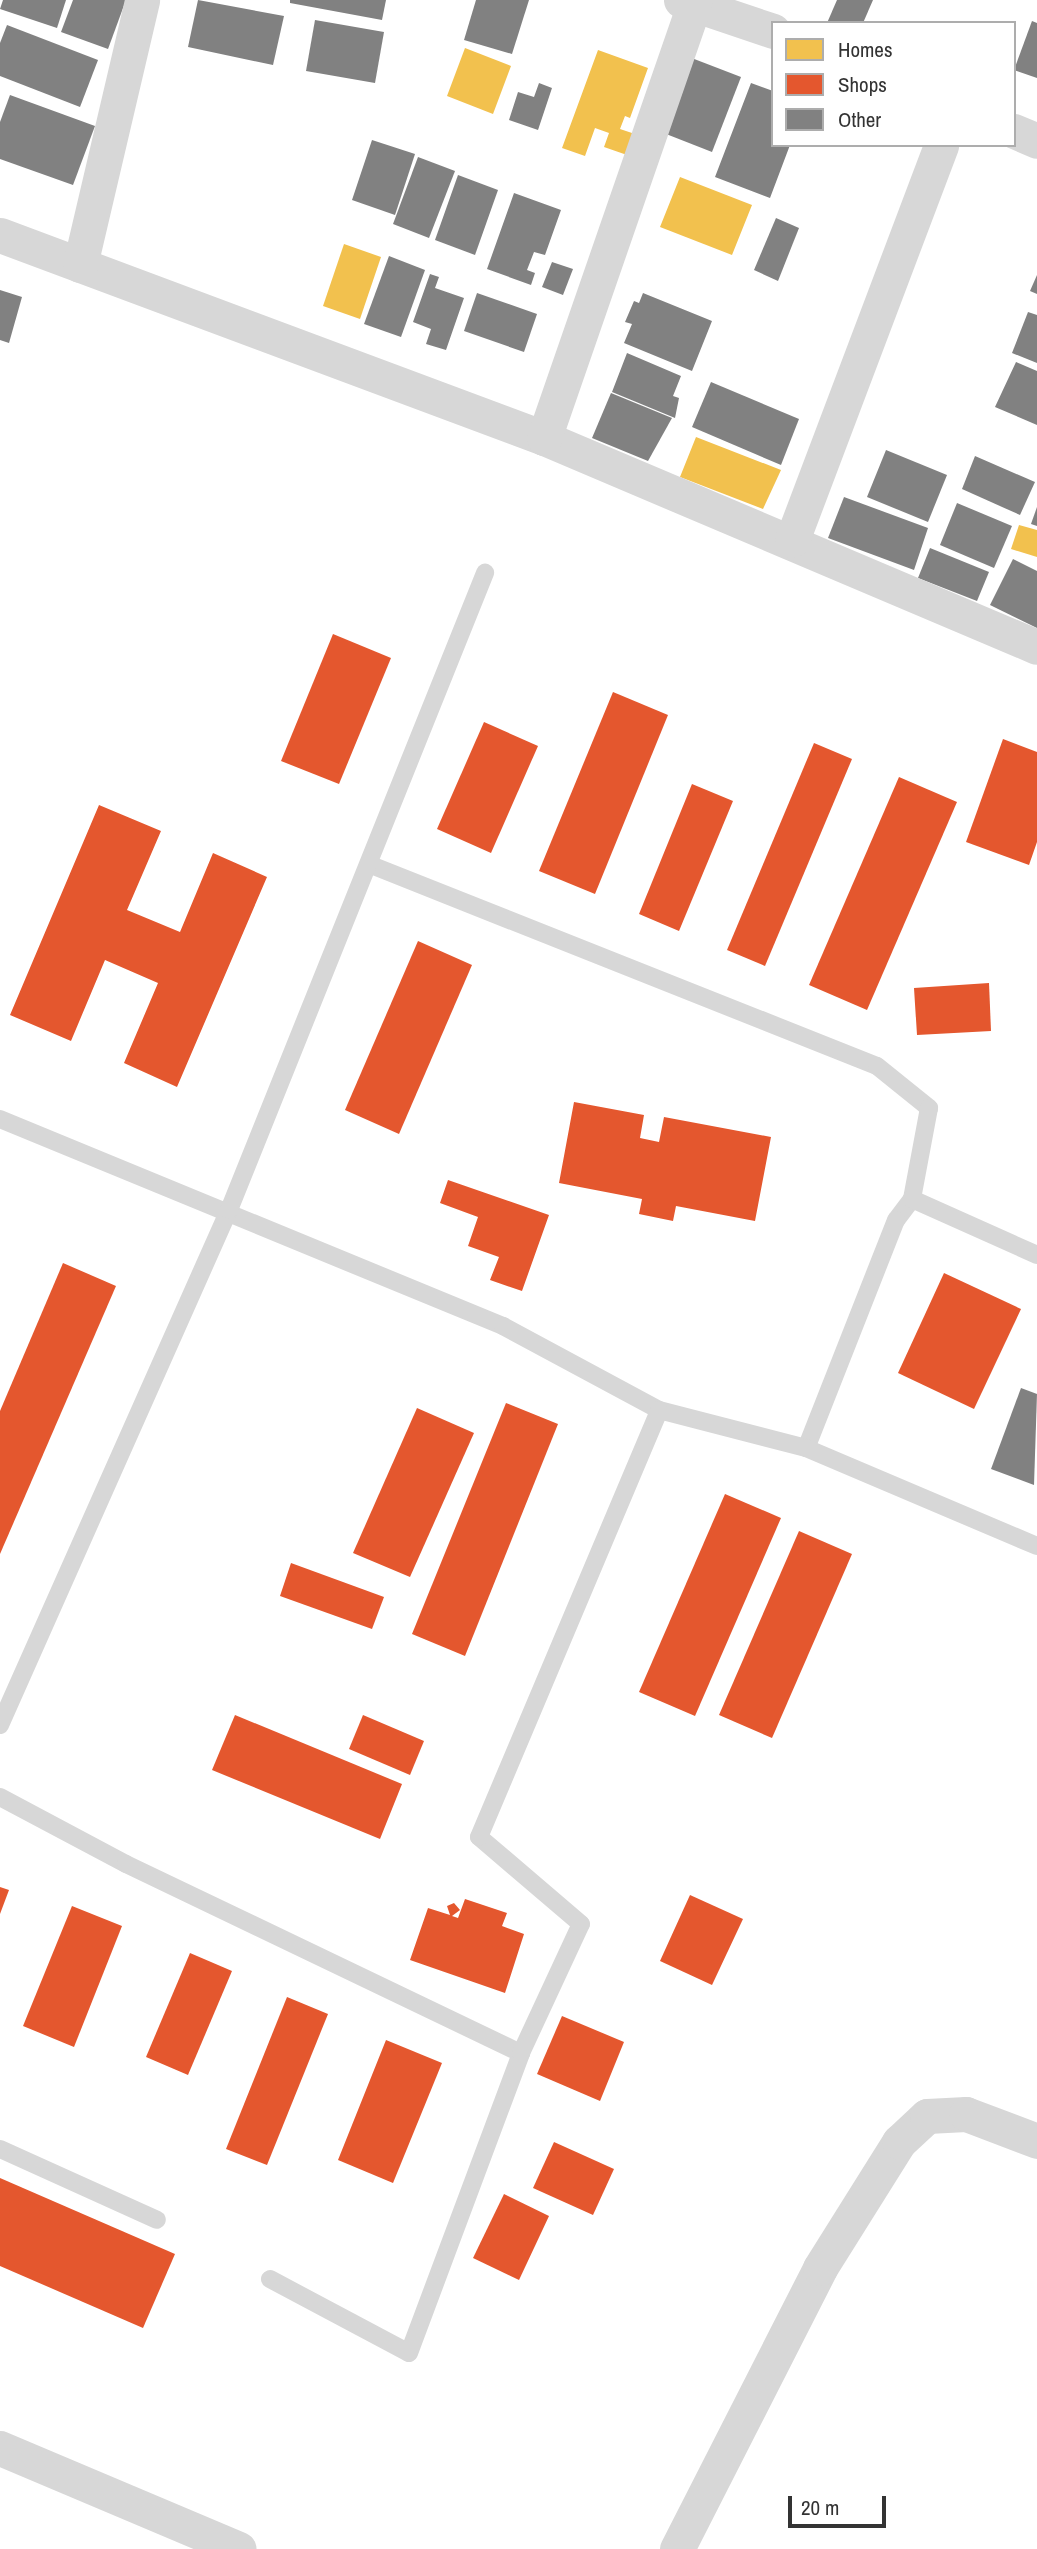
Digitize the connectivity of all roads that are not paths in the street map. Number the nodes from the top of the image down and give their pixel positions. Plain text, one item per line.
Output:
1 (142, 0) edge
2 (688, 2) edge
3 (754, 17) edge
4 (1016, 132) edge
5 (1037, 141) edge
6 (941, 147) edge
7 (0, 235) edge
8 (80, 265) junction
9 (544, 438) junction
10 (792, 540) junction
11 (485, 573) dead end
12 (1037, 647) edge
13 (371, 865) junction
14 (0, 1119) edge
15 (912, 1199) junction
16 (229, 1210) junction
17 (1037, 1255) edge
18 (659, 1410) junction
19 (806, 1448) junction
20 (1037, 1546) edge
21 (0, 1725) edge
22 (0, 1797) edge
23 (521, 2053) junction
24 (1037, 2141) edge
25 (0, 2149) edge
26 (157, 2220) dead end
27 (270, 2279) dead end
28 (0, 2448) edge
29 (200, 2542) edge
30 (239, 2549) edge
31 (677, 2549) edge

1 - 8 street
2 - 3 street
2 - 9 street
4 - 5 street
6 - 10 street
7 - 8 street
8 - 9 street
9 - 10 street
10 - 12 street
11 - 13 lane
13 - 15 lane
13 - 16 lane
14 - 16 lane
15 - 17 lane
15 - 19 lane
16 - 18 lane
16 - 21 lane
18 - 19 lane
18 - 23 lane
19 - 20 lane
22 - 23 lane
23 - 27 lane
24 - 31 street
25 - 26 lane
28 - 29 street
29 - 30 street

